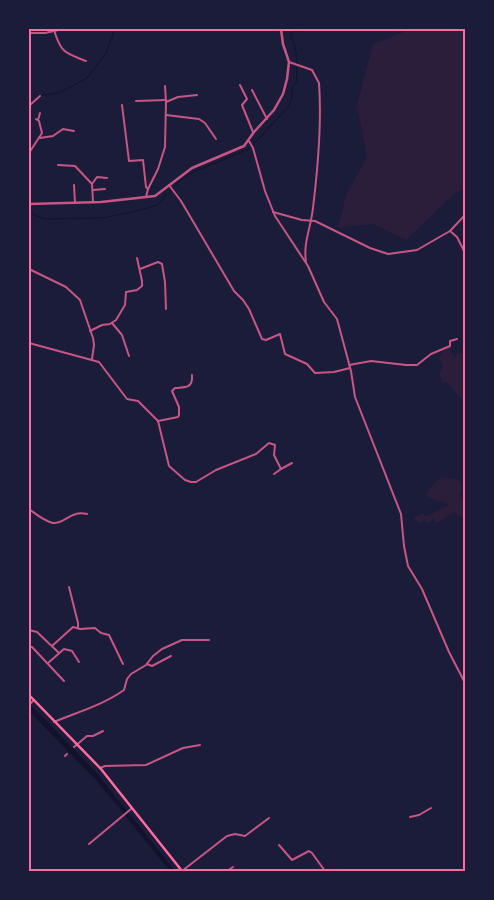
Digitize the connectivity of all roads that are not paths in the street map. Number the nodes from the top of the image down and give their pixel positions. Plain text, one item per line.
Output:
1 (63, 29) edge
2 (281, 29) edge
3 (54, 30) junction
4 (29, 33) edge
5 (86, 61) dead end
6 (289, 62) junction
7 (240, 85) dead end
8 (164, 86) dead end
9 (252, 90) dead end
10 (197, 95) dead end
11 (40, 96) dead end
12 (136, 101) dead end
13 (166, 101) junction
14 (122, 105) dead end
15 (29, 106) edge
16 (40, 113) dead end
17 (166, 115) junction
18 (267, 119) junction
19 (74, 131) dead end
20 (254, 132) junction
21 (40, 138) junction
22 (216, 139) dead end
23 (250, 142) junction
24 (29, 153) edge
25 (58, 165) dead end
26 (107, 178) dead end
27 (92, 184) junction
28 (74, 185) dead end
29 (169, 186) junction
30 (105, 189) dead end
31 (148, 189) junction
32 (93, 190) junction
33 (146, 197) junction
34 (93, 202) junction
35 (75, 203) junction
36 (29, 204) edge
37 (273, 212) junction
38 (465, 215) edge
39 (312, 221) junction
40 (450, 231) junction
41 (465, 253) edge
42 (137, 258) dead end
43 (306, 264) junction
44 (29, 269) edge
45 (140, 269) junction
46 (166, 309) dead end
47 (112, 323) junction
48 (90, 331) junction
49 (457, 339) dead end
50 (29, 344) edge
51 (129, 356) dead end
52 (92, 359) junction
53 (349, 366) junction
54 (192, 375) dead end
55 (158, 421) junction
56 (292, 463) dead end
57 (281, 469) junction
58 (274, 474) dead end
59 (29, 509) edge
60 (87, 514) dead end
61 (69, 588) dead end
62 (78, 628) junction
63 (29, 630) edge
64 (209, 640) dead end
65 (52, 646) junction
66 (29, 647) edge
67 (59, 653) junction
68 (171, 656) dead end
69 (79, 662) dead end
70 (48, 663) junction
71 (123, 664) dead end
72 (147, 664) junction
73 (64, 681) dead end
74 (465, 683) edge
75 (29, 695) edge
76 (31, 703) edge
77 (54, 722) junction
78 (103, 731) dead end
79 (200, 745) dead end
80 (75, 746) junction
81 (100, 768) junction
82 (431, 808) dead end
83 (130, 810) junction
84 (410, 817) dead end
85 (268, 818) dead end
86 (89, 844) dead end
87 (279, 845) dead end
88 (233, 867) dead end
89 (182, 871) edge
90 (227, 871) edge
91 (325, 871) edge

1 - 3 street
2 - 6 street
3 - 4 street
3 - 5 street
6 - 18 street
6 - 39 street
7 - 20 street
8 - 13 street
9 - 18 street
10 - 13 street
11 - 15 street
12 - 13 street
13 - 17 street
14 - 31 street
16 - 21 street
17 - 22 street
17 - 31 street
18 - 20 street
19 - 21 street
20 - 23 street
21 - 24 street
23 - 29 street
23 - 37 street
25 - 27 street
26 - 27 street
27 - 32 street
28 - 35 street
29 - 33 street
29 - 53 street
30 - 32 street
31 - 33 street
32 - 34 street
33 - 34 street
34 - 35 street
35 - 36 street
37 - 39 street
37 - 43 street
38 - 40 street
39 - 40 street
39 - 43 street
40 - 41 street
42 - 45 street
43 - 53 street
44 - 48 street
45 - 46 street
45 - 47 street
47 - 48 street
47 - 51 street
48 - 52 street
49 - 53 street
50 - 52 street
52 - 55 street
53 - 74 street
54 - 55 street
55 - 57 street
56 - 57 street
57 - 58 street
59 - 60 street
61 - 62 street
62 - 65 street
62 - 71 street
63 - 65 street
64 - 72 street
65 - 67 street
66 - 70 street
67 - 69 street
67 - 70 street
68 - 72 street
70 - 73 street
72 - 77 street
75 - 76 main road
76 - 77 main road
77 - 80 main road
78 - 80 street
79 - 81 street
80 - 81 main road
81 - 83 main road
82 - 84 street
83 - 86 street
83 - 89 main road
85 - 89 street
87 - 91 street
88 - 90 street

